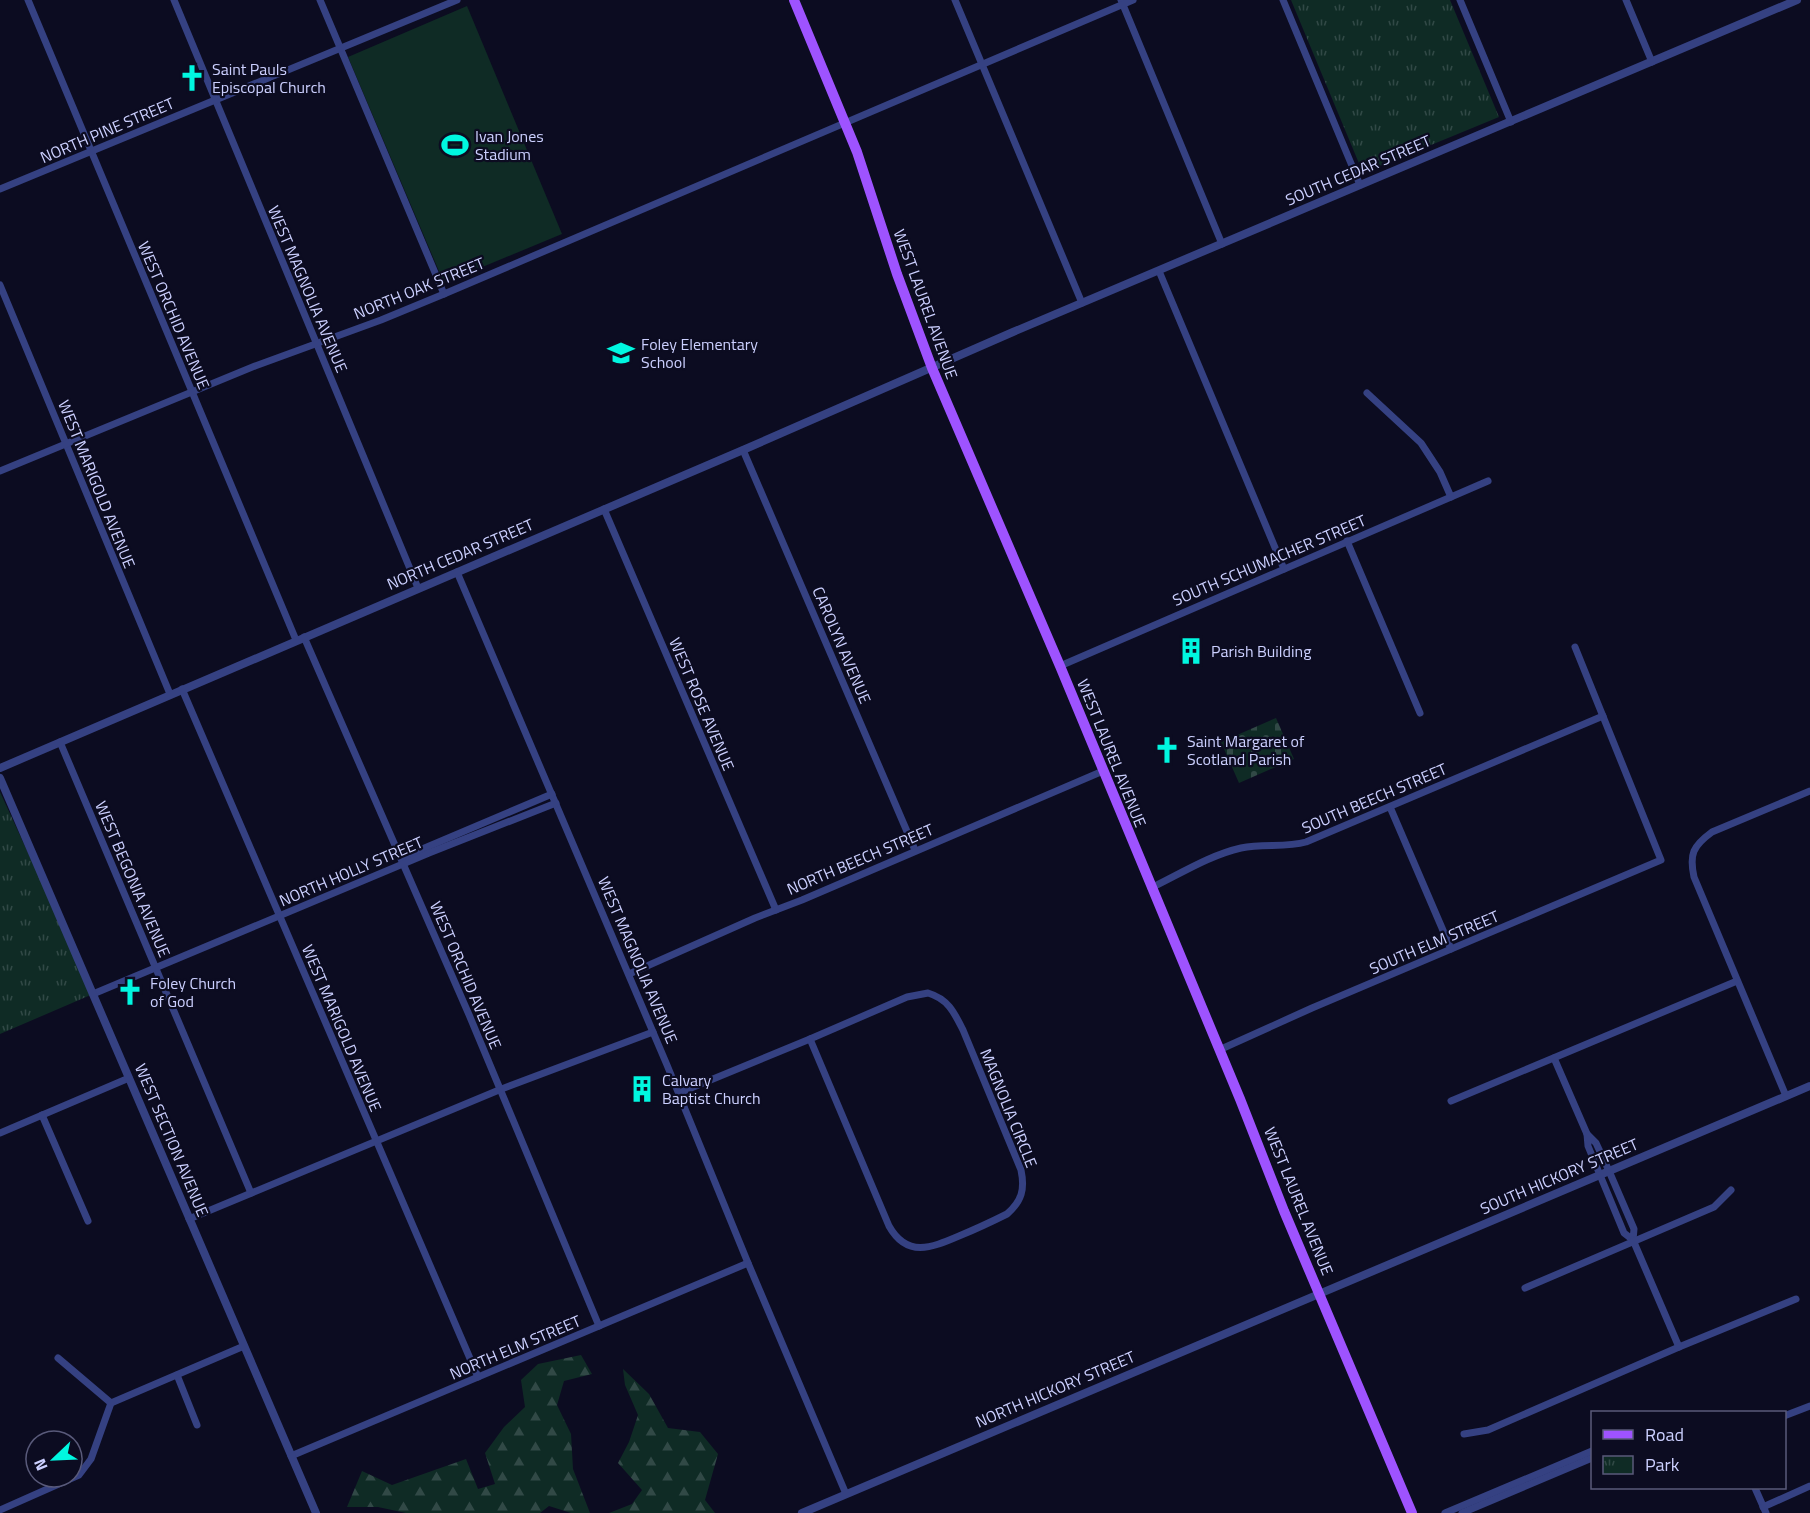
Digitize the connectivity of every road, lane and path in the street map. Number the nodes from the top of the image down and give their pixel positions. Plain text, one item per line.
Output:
1 (28, 0) edge
2 (174, 0) edge
3 (320, 0) edge
4 (457, 0) edge
5 (794, 0) edge
6 (955, 0) edge
7 (1133, 0) edge
8 (1283, 0) edge
9 (1460, 0) edge
10 (1626, 0) edge
11 (1797, 0) edge
12 (1122, 2) edge
13 (340, 48) junction
14 (1652, 62) junction
15 (982, 64) junction
16 (215, 99) junction
17 (845, 122) junction
18 (1511, 122) junction
19 (92, 152) junction
20 (1360, 185) junction
21 (0, 189) edge
22 (1222, 244) junction
23 (1158, 271) junction
24 (0, 285) edge
25 (444, 294) junction
26 (1082, 303) junction
27 (316, 344) junction
28 (932, 368) junction
29 (192, 392) junction
30 (1367, 393) dead end
31 (66, 444) junction
32 (743, 450) junction
33 (0, 471) edge
34 (1488, 481) dead end
35 (1451, 497) junction
36 (604, 509) junction
37 (1347, 541) junction
38 (1284, 568) junction
39 (457, 572) junction
40 (418, 588) junction
41 (300, 639) junction
42 (1575, 647) dead end
43 (1060, 666) junction
44 (182, 689) junction
45 (170, 694) junction
46 (1420, 712) dead end
47 (1603, 716) junction
48 (60, 742) junction
49 (0, 768) edge
50 (1103, 771) junction
51 (0, 778) edge
52 (1810, 791) edge
53 (552, 794) junction
54 (556, 803) junction
55 (1390, 807) junction
56 (915, 850) junction
57 (402, 861) junction
58 (1151, 888) junction
59 (776, 910) junction
60 (280, 916) junction
61 (1451, 950) junction
62 (157, 968) junction
63 (629, 974) junction
64 (1737, 981) junction
65 (93, 994) junction
66 (652, 1032) junction
67 (810, 1039) junction
68 (1219, 1050) junction
69 (1554, 1058) junction
70 (129, 1078) junction
71 (1810, 1086) edge
72 (499, 1090) junction
73 (679, 1093) junction
74 (1786, 1096) junction
75 (1451, 1101) dead end
76 (42, 1115) junction
77 (0, 1133) edge
78 (1587, 1134) junction
79 (376, 1140) junction
80 (1609, 1171) junction
81 (1599, 1175) junction
82 (1731, 1190) dead end
83 (251, 1192) junction
84 (189, 1219) junction
85 (88, 1221) dead end
86 (1633, 1240) junction
87 (748, 1263) junction
88 (1525, 1288) dead end
89 (1320, 1293) junction
90 (1796, 1299) dead end
91 (600, 1326) junction
92 (244, 1346) junction
93 (1679, 1347) junction
94 (58, 1358) dead end
95 (177, 1375) junction
96 (478, 1377) junction
97 (111, 1403) junction
98 (1810, 1406) edge
99 (1786, 1416) edge
100 (197, 1425) dead end
101 (1464, 1434) dead end
102 (1591, 1453) edge
103 (291, 1456) junction
104 (1591, 1459) edge
105 (1810, 1486) edge
106 (1755, 1489) edge
107 (846, 1494) junction
108 (0, 1510) edge
109 (1764, 1510) edge
110 (316, 1513) edge
111 (802, 1513) edge
112 (1412, 1513) edge
113 (1445, 1513) edge
114 (1462, 1513) edge

1 - 19 street, WEST ORCHID AVENUE
2 - 16 street, WEST MAGNOLIA AVENUE
3 - 13 street
4 - 13 street, NORTH PINE STREET
5 - 17 main road, WEST LAUREL AVENUE
6 - 15 street
7 - 12 street, NORTH OAK STREET
8 - 20 street
9 - 18 street
10 - 14 street
11 - 14 street, SOUTH CEDAR STREET
12 - 15 street, NORTH OAK STREET
12 - 22 street
13 - 16 street, NORTH PINE STREET
13 - 25 street
14 - 18 street, SOUTH CEDAR STREET
15 - 17 street, NORTH OAK STREET
15 - 26 street
16 - 19 street, NORTH PINE STREET
16 - 27 street, WEST MAGNOLIA AVENUE
17 - 25 street, NORTH OAK STREET
17 - 28 main road, WEST LAUREL AVENUE
18 - 20 street, SOUTH CEDAR STREET
19 - 21 street, NORTH PINE STREET
19 - 29 street, WEST ORCHID AVENUE
20 - 22 street, SOUTH CEDAR STREET
22 - 23 street, SOUTH CEDAR STREET
23 - 26 street, SOUTH CEDAR STREET
23 - 38 street
24 - 31 street, WEST MARIGOLD AVENUE
25 - 27 street, NORTH OAK STREET
26 - 28 street, SOUTH CEDAR STREET
27 - 29 street, NORTH OAK STREET
27 - 40 street, WEST MAGNOLIA AVENUE
28 - 32 street, NORTH CEDAR STREET
28 - 43 main road, WEST LAUREL AVENUE
29 - 31 street, NORTH OAK STREET
29 - 41 street, WEST ORCHID AVENUE
30 - 35 street
31 - 33 street, NORTH OAK STREET
31 - 45 street, WEST MARIGOLD AVENUE
32 - 36 street, NORTH CEDAR STREET
32 - 56 street, CAROLYN AVENUE
34 - 35 street, SOUTH SCHUMACHER STREET
35 - 37 street, SOUTH SCHUMACHER STREET
36 - 39 street, NORTH CEDAR STREET
36 - 59 street, WEST ROSE AVENUE
37 - 38 street, SOUTH SCHUMACHER STREET
37 - 46 street
38 - 43 street, SOUTH SCHUMACHER STREET
39 - 40 street, NORTH CEDAR STREET
39 - 53 street, WEST MAGNOLIA AVENUE
40 - 41 street, NORTH CEDAR STREET
41 - 44 street, NORTH CEDAR STREET
41 - 57 street, WEST ORCHID AVENUE
42 - 47 street
43 - 50 main road, WEST LAUREL AVENUE
44 - 45 street, NORTH CEDAR STREET
44 - 60 street, WEST MARIGOLD AVENUE
45 - 48 street, NORTH CEDAR STREET
47 - 55 street, SOUTH BEECH STREET
47 - 61 street, SOUTH ELM STREET
48 - 49 street, NORTH CEDAR STREET
48 - 62 street, WEST BEGONIA AVENUE
50 - 56 street, NORTH BEECH STREET
50 - 58 main road, WEST LAUREL AVENUE
51 - 65 street, WEST SECTION AVENUE
52 - 64 street
53 - 54 street, WEST MAGNOLIA AVENUE
53 - 57 street
54 - 57 street, NORTH HOLLY STREET
54 - 63 street, WEST MAGNOLIA AVENUE
55 - 58 street, SOUTH BEECH STREET
55 - 61 street
56 - 59 street, NORTH BEECH STREET
57 - 60 street, NORTH HOLLY STREET
57 - 72 street, WEST ORCHID AVENUE
58 - 68 main road, WEST LAUREL AVENUE
59 - 63 street, NORTH BEECH STREET
60 - 62 street, NORTH HOLLY STREET
60 - 79 street, WEST MARIGOLD AVENUE
61 - 68 street, SOUTH ELM STREET
62 - 65 street, NORTH HOLLY STREET
62 - 83 street, WEST BEGONIA AVENUE
63 - 66 street, WEST MAGNOLIA AVENUE
64 - 69 street
64 - 74 street
65 - 70 street, WEST SECTION AVENUE
66 - 72 street
66 - 73 street, WEST MAGNOLIA AVENUE
67 - 67 street, MAGNOLIA CIRCLE
67 - 73 street, MAGNOLIA CIRCLE
68 - 89 main road, WEST LAUREL AVENUE
69 - 75 street
69 - 78 street
70 - 76 street
70 - 84 street, WEST SECTION AVENUE
71 - 74 street, SOUTH HICKORY STREET
72 - 79 street
72 - 91 street, WEST ORCHID AVENUE
73 - 87 street, WEST MAGNOLIA AVENUE
74 - 80 street, SOUTH HICKORY STREET
76 - 77 street
76 - 85 street
78 - 80 street
78 - 81 street
79 - 83 street
79 - 96 street, WEST MARIGOLD AVENUE
80 - 81 street, SOUTH HICKORY STREET
80 - 86 street
81 - 86 street
81 - 89 street, SOUTH HICKORY STREET
82 - 86 street
83 - 84 street
84 - 92 street, WEST SECTION AVENUE
86 - 88 street
86 - 93 street
87 - 91 street, NORTH ELM STREET
87 - 107 street, WEST MAGNOLIA AVENUE
89 - 107 street, NORTH HICKORY STREET
89 - 112 main road, WEST LAUREL AVENUE
90 - 93 street
91 - 96 street, NORTH ELM STREET
92 - 95 street
92 - 103 street, WEST SECTION AVENUE
93 - 101 street
94 - 97 street
95 - 97 street
95 - 100 street
96 - 103 street, NORTH ELM STREET
97 - 108 street
98 - 99 street
102 - 113 street
103 - 110 street, WEST SECTION AVENUE
104 - 114 street
105 - 109 street
106 - 109 street
107 - 111 street, NORTH HICKORY STREET

